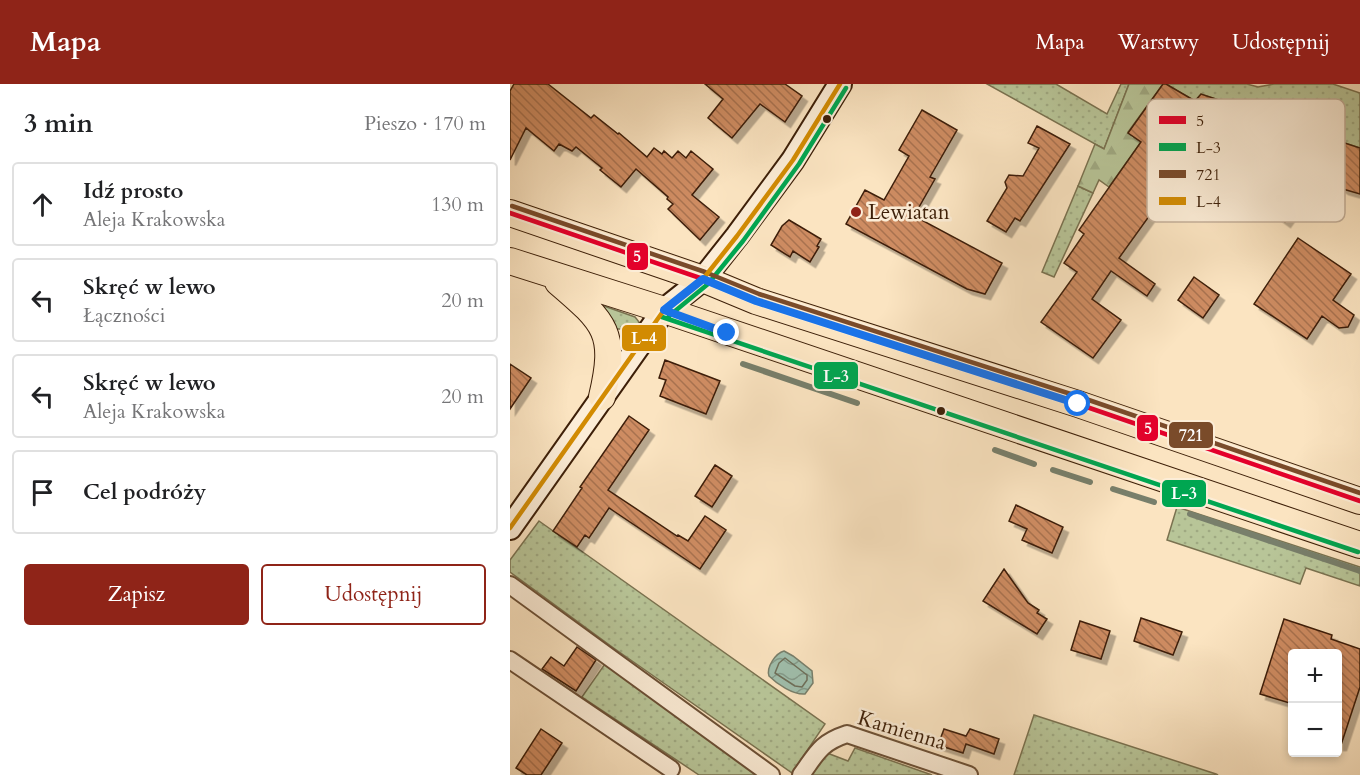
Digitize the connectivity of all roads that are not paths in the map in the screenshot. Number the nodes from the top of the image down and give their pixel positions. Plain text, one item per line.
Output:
1 (840, 84) edge
2 (510, 213) edge
3 (510, 261) edge
4 (549, 274) junction
5 (703, 279) junction
6 (664, 310) junction
7 (602, 397) junction
8 (1360, 501) edge
9 (510, 528) edge
10 (1360, 545) edge
11 (510, 585) edge
12 (510, 660) edge
13 (671, 769) dead end
14 (771, 775) edge
15 (801, 775) edge
16 (969, 775) edge

1 - 5 street
2 - 5 main road
3 - 4 main road
4 - 6 main road
4 - 7 main road
5 - 6 street
5 - 8 main road
6 - 7 street
6 - 10 main road
7 - 9 street
11 - 14 street
12 - 13 street
15 - 16 street, Kamienna

